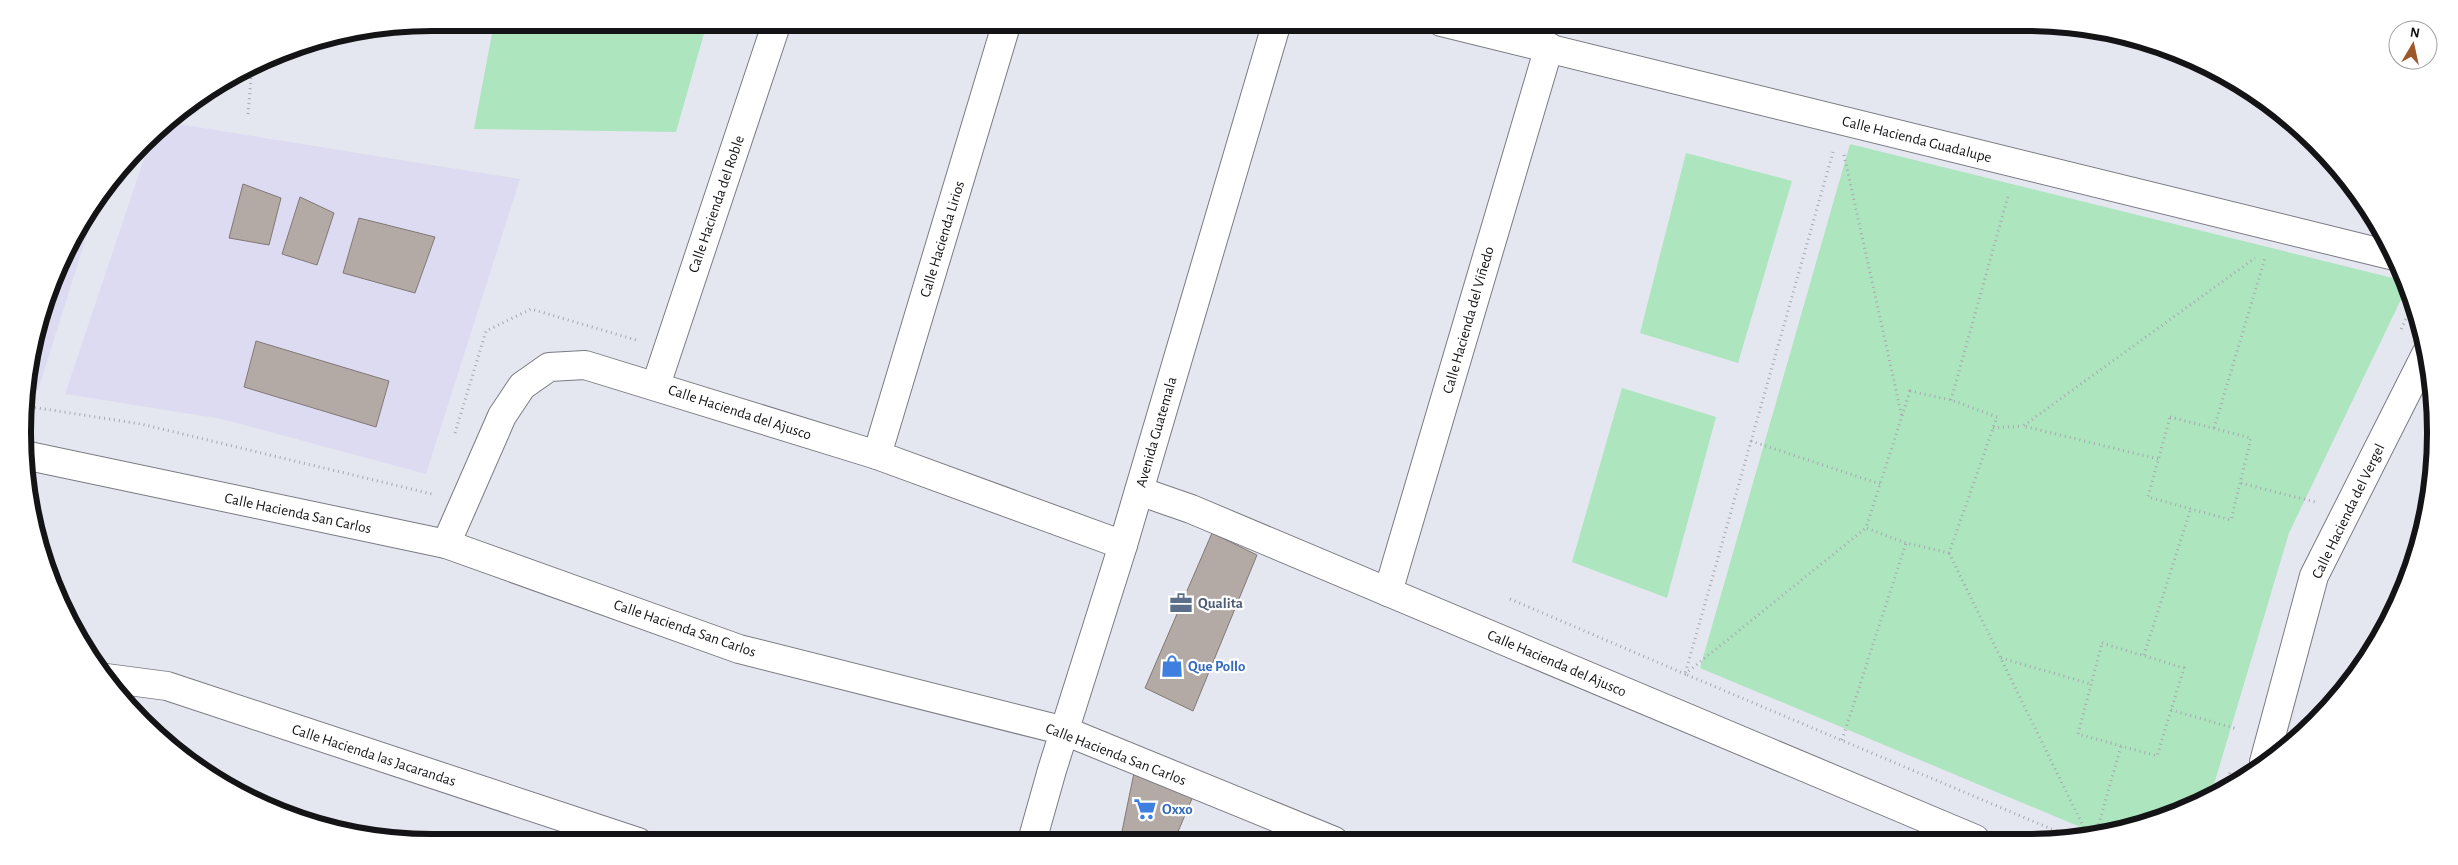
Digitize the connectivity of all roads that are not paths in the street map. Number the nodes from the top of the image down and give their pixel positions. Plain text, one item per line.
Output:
1 (774, 31) edge
2 (1004, 31) edge
3 (1274, 31) edge
4 (1478, 31) edge
5 (1549, 48) junction
6 (2384, 254) edge
7 (2421, 365) edge
8 (656, 385) junction
9 (877, 456) junction
10 (32, 457) edge
11 (1139, 490) junction
12 (446, 544) junction
13 (1123, 545) junction
14 (1388, 592) junction
15 (116, 679) edge
16 (1065, 731) junction
17 (2266, 754) edge
18 (614, 834) edge
19 (1034, 834) edge
20 (1319, 834) edge
21 (1963, 834) edge

1 - 8 street, Calle Hacienda del Roble
2 - 9 street, Calle Hacienda Lirios
3 - 11 street, Avenida Guatemala
4 - 5 street, Calle Hacienda Guadalupe
5 - 6 street, Calle Hacienda Guadalupe
5 - 14 street, Calle Hacienda del Viñedo
7 - 17 street, Calle Hacienda del Vergel
8 - 9 street, Calle Hacienda del Ajusco
8 - 12 street, Calle Hacienda del Ajusco
9 - 13 street, Calle Hacienda del Ajusco
10 - 12 street, Calle Hacienda San Carlos
11 - 13 street, Avenida Guatemala
11 - 14 street, Calle Hacienda del Ajusco
12 - 16 street, Calle Hacienda San Carlos
13 - 16 street, Avenida Guatemala
14 - 21 street, Calle Hacienda del Ajusco
15 - 18 street, Calle Hacienda las Jacarandas
16 - 19 street, Avenida Guatemala
16 - 20 street, Calle Hacienda San Carlos

